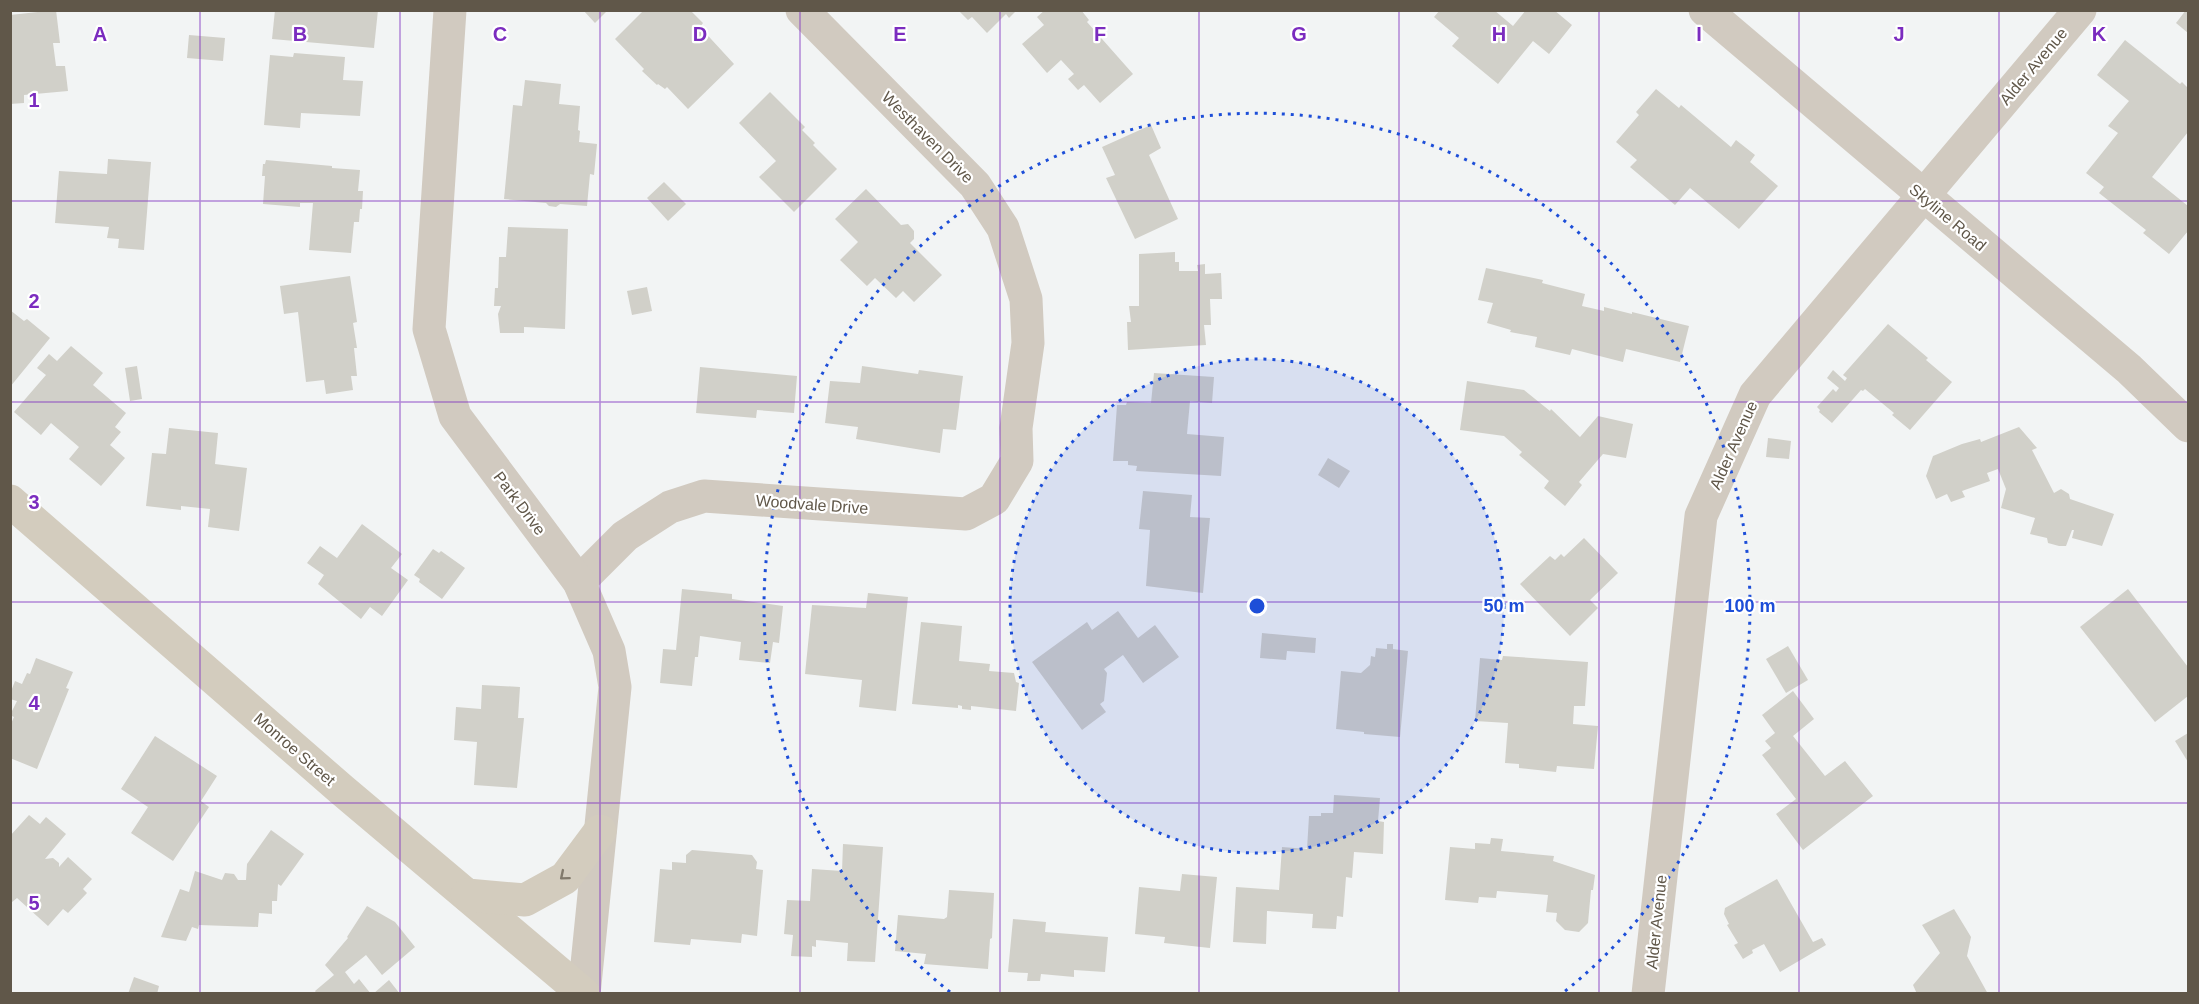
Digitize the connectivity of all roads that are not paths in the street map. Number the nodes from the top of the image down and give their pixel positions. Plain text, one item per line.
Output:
1 (450, 10) edge
2 (802, 10) edge
3 (1705, 10) edge
4 (2080, 10) edge
5 (1923, 196) junction
6 (2188, 426) edge
7 (1016, 428) joint
8 (10, 501) edge
9 (579, 582) junction
10 (600, 831) junction
11 (467, 895) junction
12 (584, 993) edge
13 (1648, 993) edge

1 - 9 street, Park Drive
2 - 7 street, Westhaven Drive
3 - 5 street, Skyline Road
4 - 5 street, Alder Avenue
5 - 6 street, Skyline Road
5 - 13 street, Alder Avenue
7 - 9 street, Woodvale Drive
8 - 11 main road, Monroe Street
9 - 10 street, Park Drive
10 -> 11 main road
10 - 12 street, Park Drive
11 - 12 main road, Monroe Street

